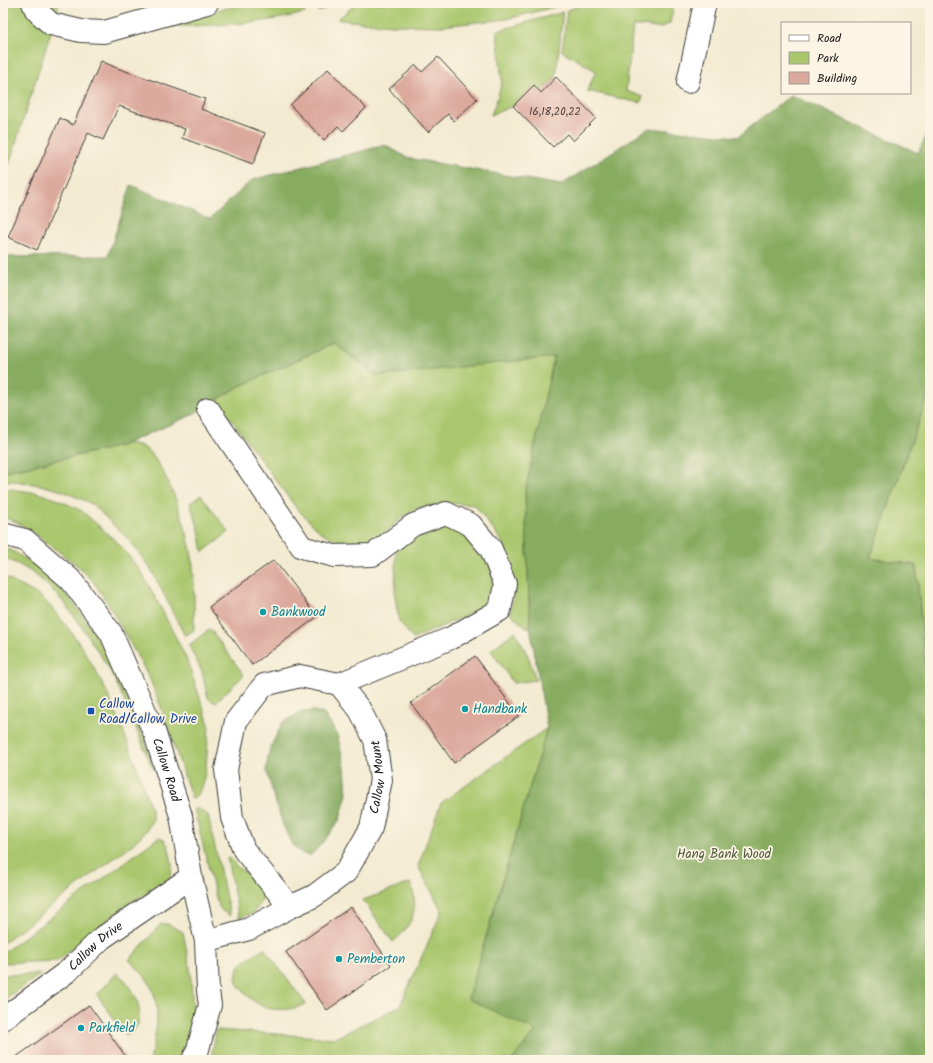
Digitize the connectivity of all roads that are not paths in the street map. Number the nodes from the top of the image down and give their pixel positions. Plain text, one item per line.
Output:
1 (33, 3) edge
2 (207, 3) edge
3 (705, 3) edge
4 (688, 82) dead end
5 (208, 409) dead end
6 (3, 534) edge
7 (338, 684) junction
8 (191, 877) junction
9 (290, 907) junction
10 (206, 941) junction
11 (3, 1019) edge
12 (193, 1060) edge

1 - 2 street
3 - 4 street
5 - 7 street
6 - 8 street, Callow Road
7 - 9 street, Callow Mount
7 - 9 street
8 - 10 street, Callow Road
8 - 11 street, Callow Drive
9 - 10 street, Callow Mount
10 - 12 street, Callow Road

